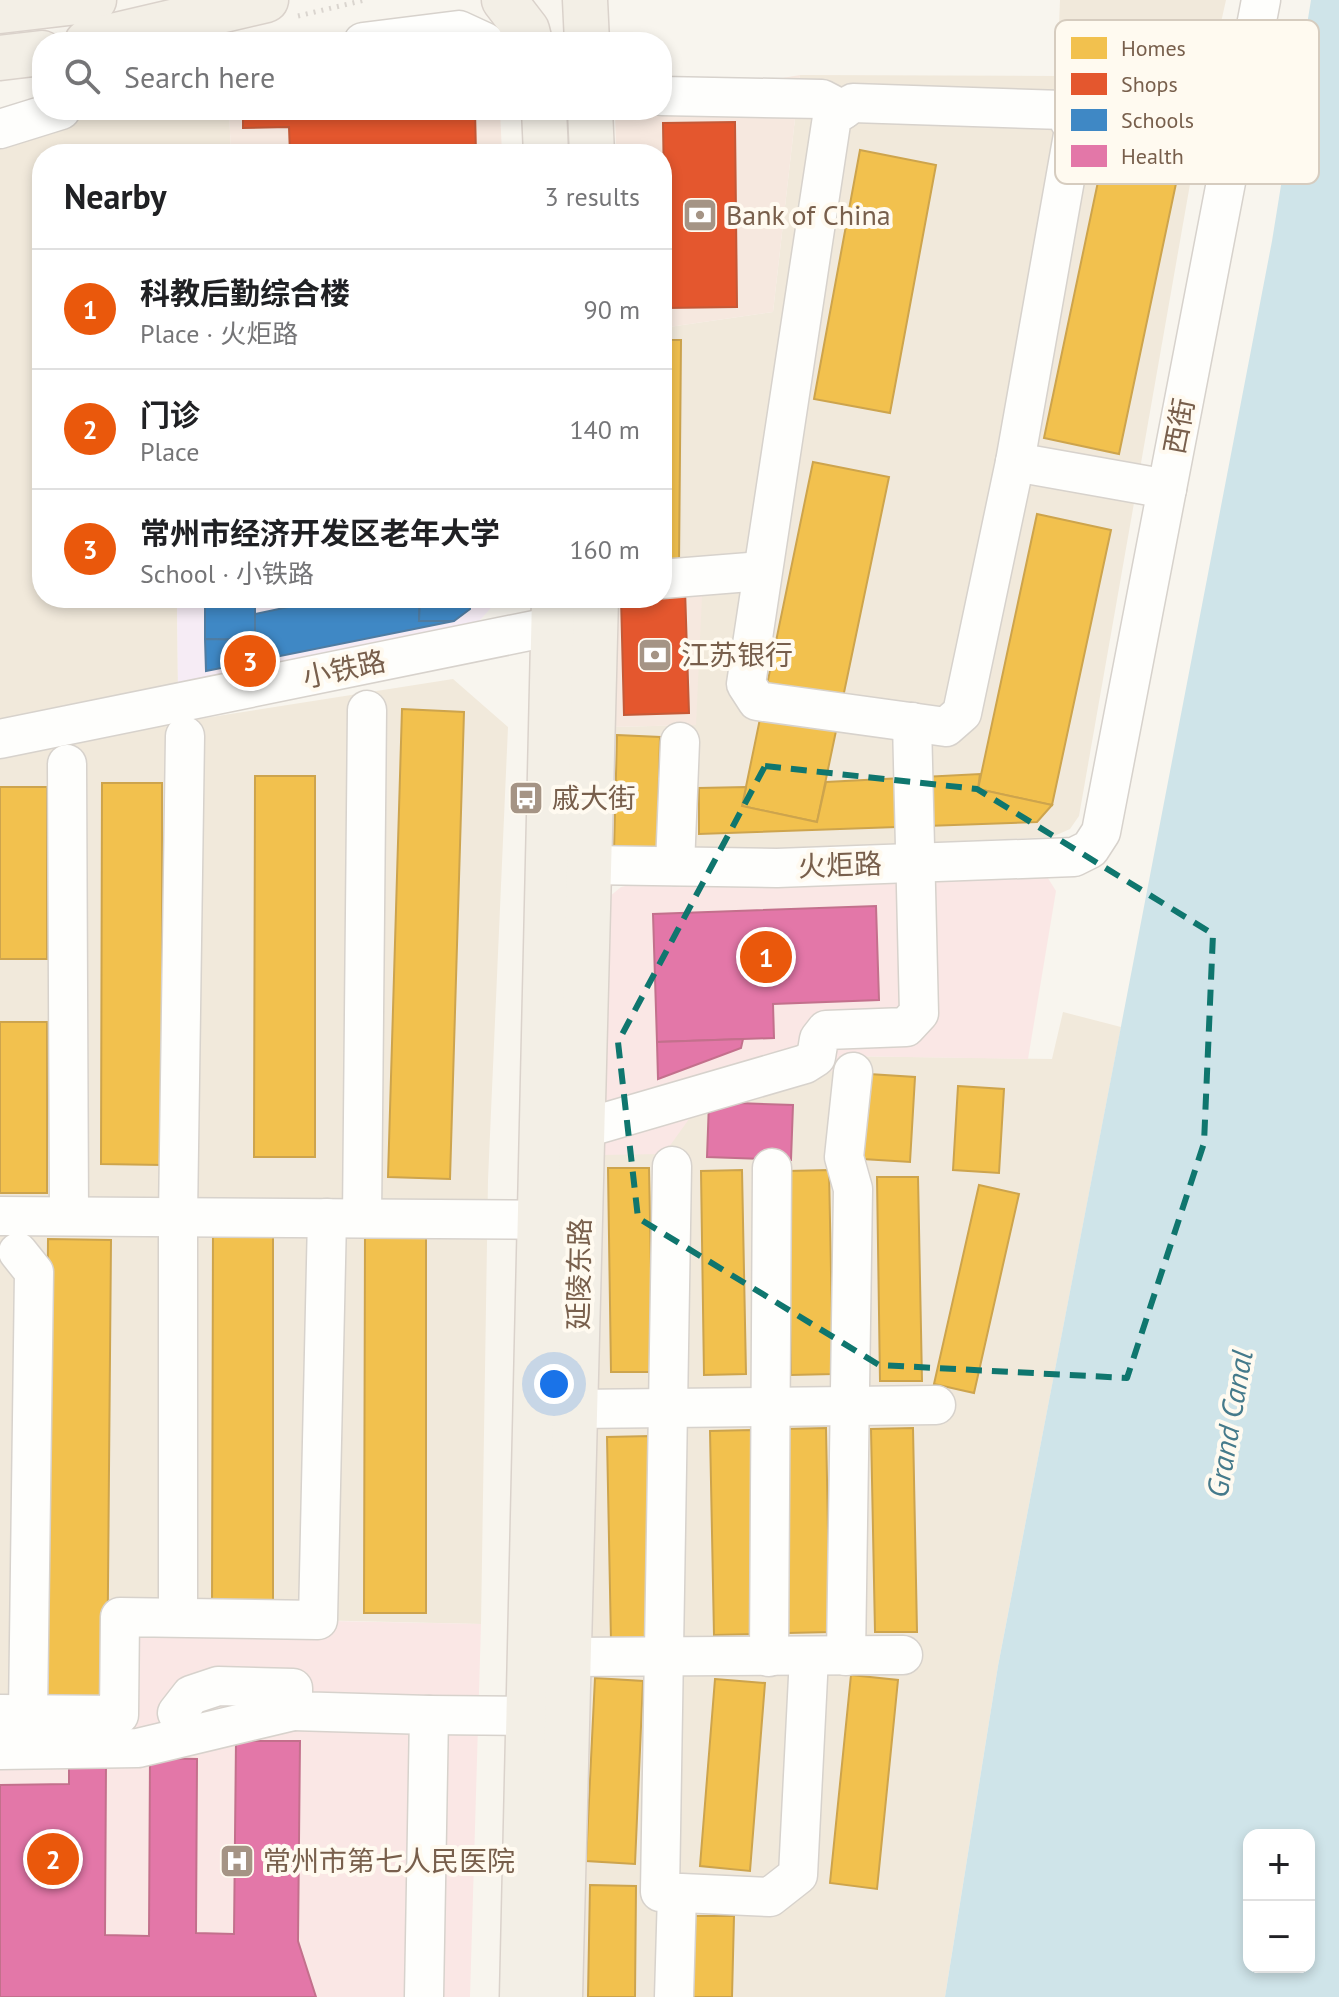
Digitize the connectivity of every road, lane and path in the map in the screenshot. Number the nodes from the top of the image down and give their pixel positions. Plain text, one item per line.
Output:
1 (94, 0) edge
2 (266, 0) edge
3 (585, 0) edge
4 (1261, 0) edge
5 (0, 11) edge
6 (1257, 20) edge
7 (130, 32) edge
8 (443, 32) edge
9 (463, 32) edge
10 (587, 32) edge
11 (32, 54) edge
12 (0, 58) edge
13 (672, 96) edge
14 (843, 110) junction
15 (1055, 110) edge
16 (32, 119) edge
17 (544, 120) edge
18 (590, 120) edge
19 (0, 129) edge
20 (546, 144) edge
21 (592, 144) edge
22 (1064, 184) edge
23 (1226, 184) edge
24 (1015, 462) junction
25 (1167, 489) junction
26 (762, 571) junction
27 (672, 578) edge
28 (575, 612) edge
29 (367, 710) dead end
30 (912, 722) junction
31 (185, 736) dead end
32 (0, 739) edge
33 (680, 742) dead end
34 (67, 764) dead end
35 (1090, 849) joint
36 (917, 863) junction
37 (589, 865) junction
38 (675, 866) junction
39 (853, 1072) dead end
40 (582, 1129) junction
41 (672, 1166) dead end
42 (772, 1168) dead end
43 (69, 1215) junction
44 (178, 1217) junction
45 (345, 1218) junction
46 (561, 1220) junction
47 (10, 1238) edge
48 (936, 1405) dead end
49 (851, 1406) junction
50 (768, 1407) junction
51 (669, 1408) junction
52 (575, 1409) junction
53 (178, 1617) junction
54 (903, 1655) dead end
55 (827, 1656) junction
56 (569, 1657) junction
57 (665, 1657) junction
58 (769, 1657) junction
59 (293, 1711) junction
60 (177, 1713) dead end
61 (14, 1715) edge
62 (429, 1715) junction
63 (527, 1716) junction
64 (0, 1750) edge
65 (677, 1893) junction
66 (424, 1997) edge
67 (522, 1997) edge
68 (560, 1997) edge
69 (674, 1997) edge

1 - 5 main road
2 - 7 main road
3 - 10 main road
4 - 6 street, 西街
8 - 9 street
11 - 12 main road
13 - 14 street
14 - 15 street
14 - 26 street
16 - 19 street
17 - 20 main road
18 - 21 main road
22 - 24 street
23 - 25 street, 西街
24 - 25 street
24 - 30 street
25 - 35 street, 西街
26 - 27 street
26 - 30 street
28 - 32 street, 小铁路
28 - 37 main road, 延陵东路
28 - 46 main road, 延陵东路
29 - 45 street
30 - 36 street
31 - 44 street
33 - 38 street
34 - 43 street
35 - 36 street, 火炬路
36 - 38 street, 火炬路
36 - 40 street
37 - 38 street, 火炬路
37 - 40 main road, 延陵东路
39 - 49 street
40 - 46 main road, 延陵东路
41 - 51 street
42 - 50 street
43 - 44 street
43 - 47 street
44 - 45 street
44 - 53 street
45 - 46 street
45 - 53 street
46 - 52 main road, 延陵东路
46 - 63 main road, 延陵东路
47 - 61 street
48 - 49 street
49 - 50 street
49 - 55 street
50 - 51 street
50 - 58 street
51 - 52 street
51 - 57 street
52 - 56 main road, 延陵东路
53 - 61 street
54 - 55 street
55 - 58 street
55 - 65 street
56 - 57 street
56 - 68 main road, 延陵东路
57 - 58 street
57 - 65 street
59 - 60 street
59 - 62 street
59 - 64 street
62 - 63 street
62 - 66 street
63 - 67 main road, 延陵东路
65 - 69 street

